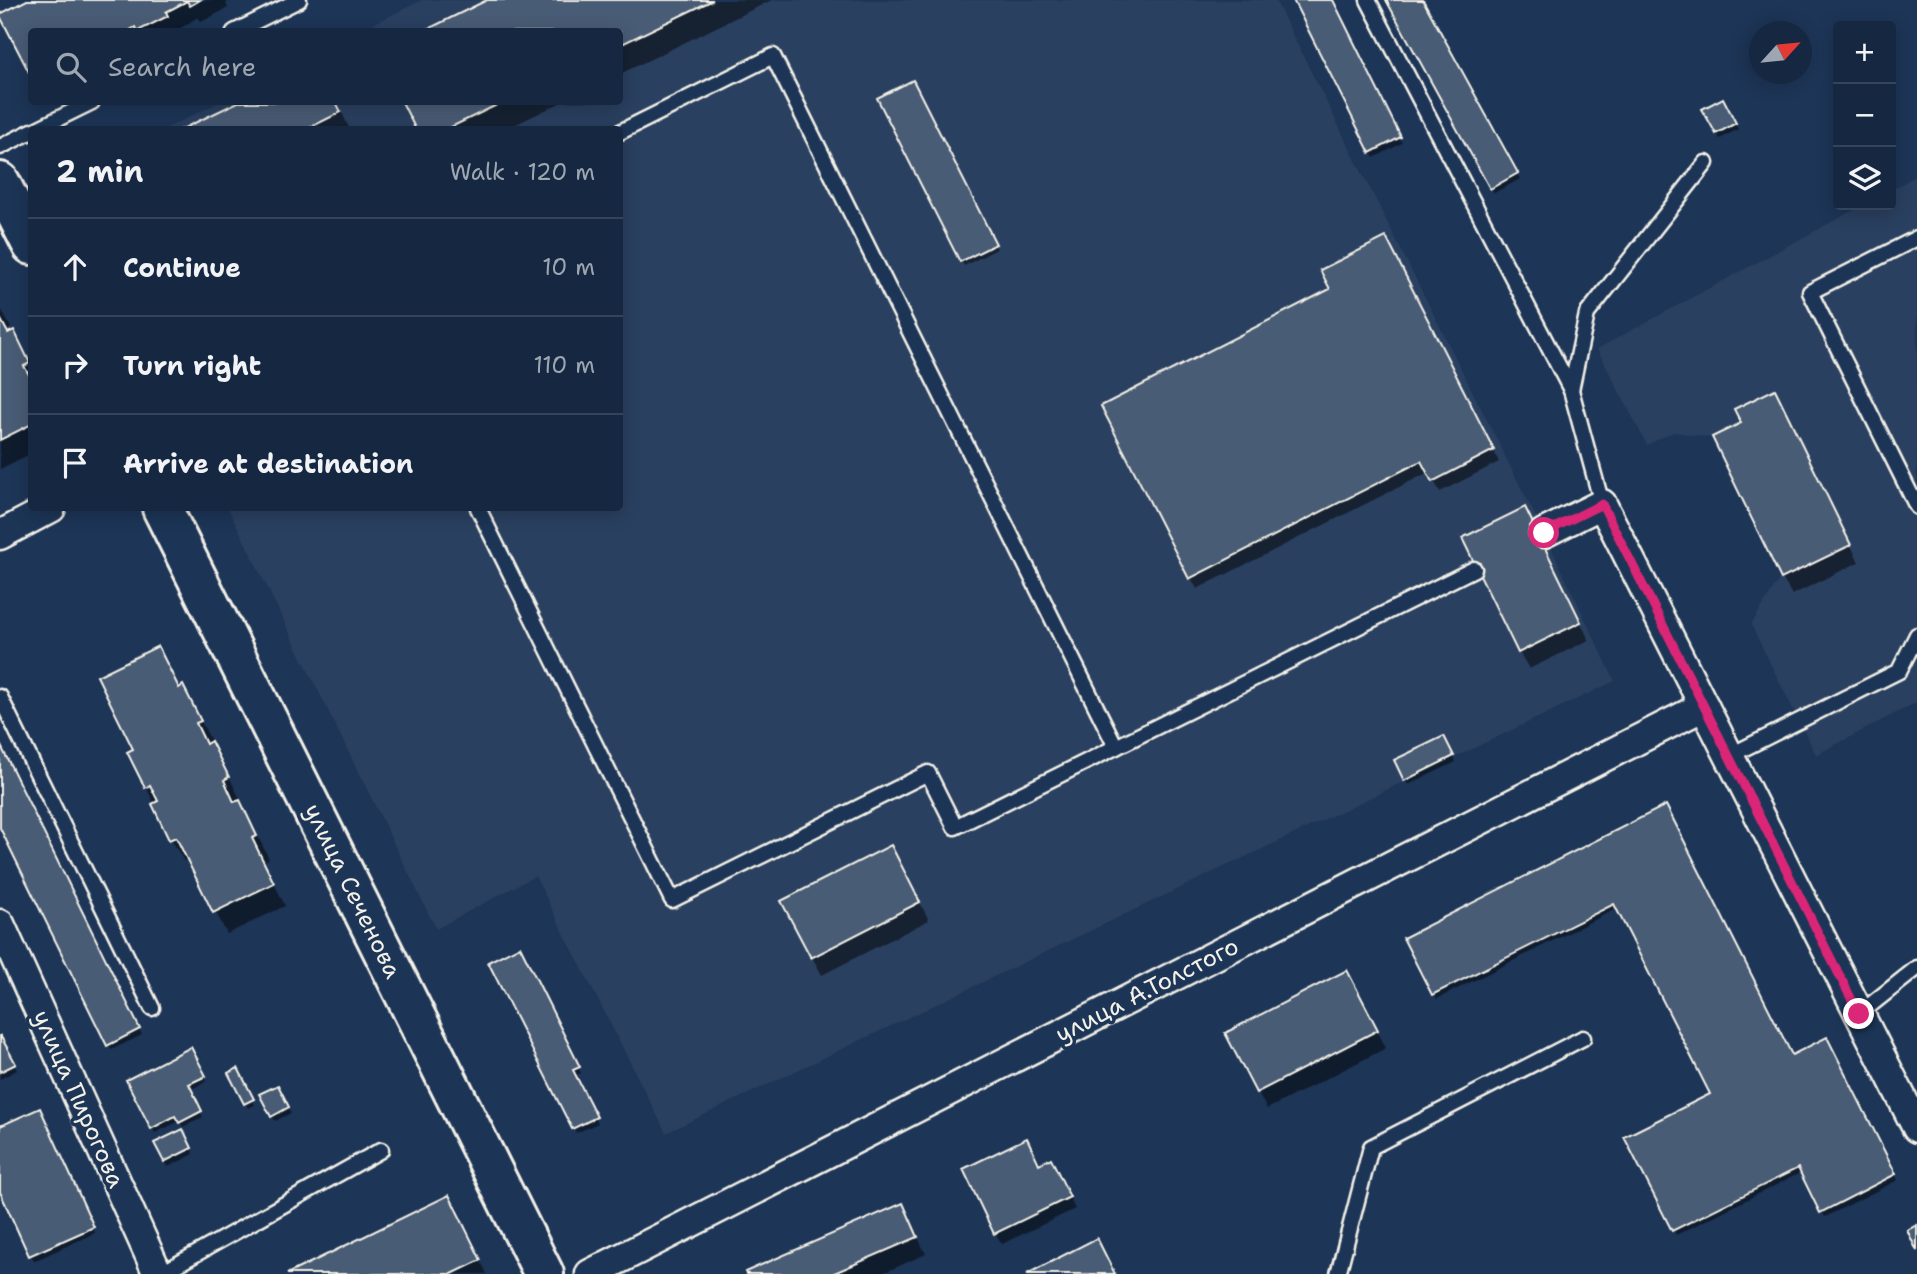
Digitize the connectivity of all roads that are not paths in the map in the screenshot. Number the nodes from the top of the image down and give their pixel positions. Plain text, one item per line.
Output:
1 (299, 0) edge
2 (1368, 0) edge
3 (242, 28) edge
4 (86, 105) edge
5 (41, 126) edge
6 (623, 131) edge
7 (28, 133) edge
8 (0, 147) edge
9 (1706, 163) dead end
10 (0, 182) edge
11 (28, 237) edge
12 (1917, 238) edge
13 (1571, 390) junction
14 (1602, 504) junction
15 (1917, 507) edge
16 (44, 511) edge
17 (163, 511) edge
18 (479, 511) edge
19 (4, 528) edge
20 (1544, 533) dead end
21 (1474, 569) dead end
22 (1917, 635) edge
23 (0, 697) edge
24 (1704, 706) junction
25 (1116, 747) junction
26 (1729, 756) junction
27 (0, 924) edge
28 (1917, 968) edge
29 (152, 1008) dead end
30 (1859, 1014) junction
31 (1583, 1038) dead end
32 (1911, 1100) edge
33 (1917, 1128) edge
34 (381, 1150) dead end
35 (159, 1274) edge
36 (544, 1274) edge
37 (590, 1274) edge
38 (1338, 1274) edge

1 - 3 lane
2 - 13 lane
4 - 5 lane
6 - 25 lane
7 - 8 lane
9 - 13 lane
10 - 11 main road
12 - 15 lane
13 - 14 lane
14 - 20 street
14 - 24 street
16 - 19 street
17 - 36 main road, улица Сеченова
18 - 25 lane
21 - 25 lane
22 - 26 lane
23 - 29 lane
24 - 26 street
24 - 37 street, улица А.Толстого
26 - 30 street
27 - 35 street, улица Пирогова
28 - 30 lane
30 - 32 street
31 - 38 lane
32 - 33 street
34 - 35 lane

